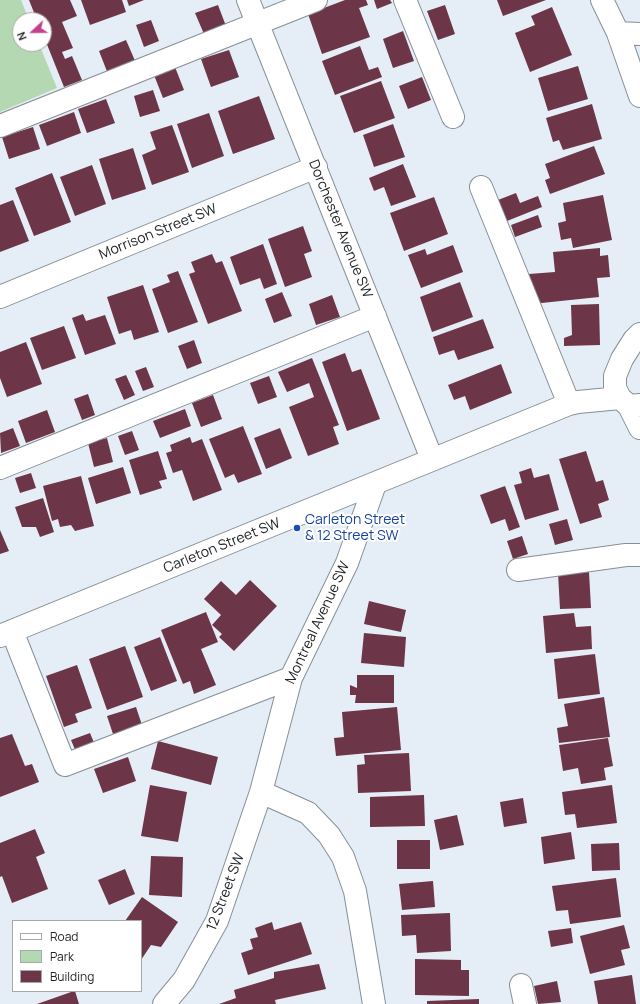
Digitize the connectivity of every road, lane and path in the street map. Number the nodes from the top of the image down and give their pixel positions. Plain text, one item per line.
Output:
1 (248, 0) edge
2 (316, 0) edge
3 (406, 0) edge
4 (602, 0) edge
5 (258, 24) junction
6 (618, 33) junction
7 (640, 34) edge
8 (640, 96) edge
9 (453, 118) dead end
10 (0, 126) edge
11 (316, 167) junction
12 (481, 187) dead end
13 (0, 297) edge
14 (375, 316) junction
15 (640, 334) edge
16 (615, 376) junction
17 (573, 403) junction
18 (630, 403) edge
19 (640, 428) edge
20 (432, 458) junction
21 (0, 468) edge
22 (375, 484) junction
23 (640, 555) edge
24 (518, 570) dead end
25 (6, 634) edge
26 (291, 678) junction
27 (261, 792) junction
28 (164, 1004) edge
29 (374, 1004) edge

1 - 5 street, Dorchester Avenue SW
2 - 5 street
3 - 9 street
4 - 6 street
5 - 10 street
5 - 11 street, Dorchester Avenue SW
6 - 7 street
6 - 8 street
11 - 13 street, Morrison Street SW
11 - 14 street, Dorchester Avenue SW
12 - 17 street
14 - 20 street, Dorchester Avenue SW
14 - 21 street
15 - 16 street
16 - 17 street, Carleton Street SW
16 - 18 street
17 - 18 street, Carleton Street SW
17 - 20 street, Carleton Street SW
18 - 19 street
20 - 22 street, Carleton Street SW
22 - 25 street, Carleton Street SW
22 - 26 street, Montreal Avenue SW
23 - 24 street
25 - 26 street
26 - 27 street, Montreal Avenue SW
27 - 28 street, 12 Street SW
27 - 29 street

